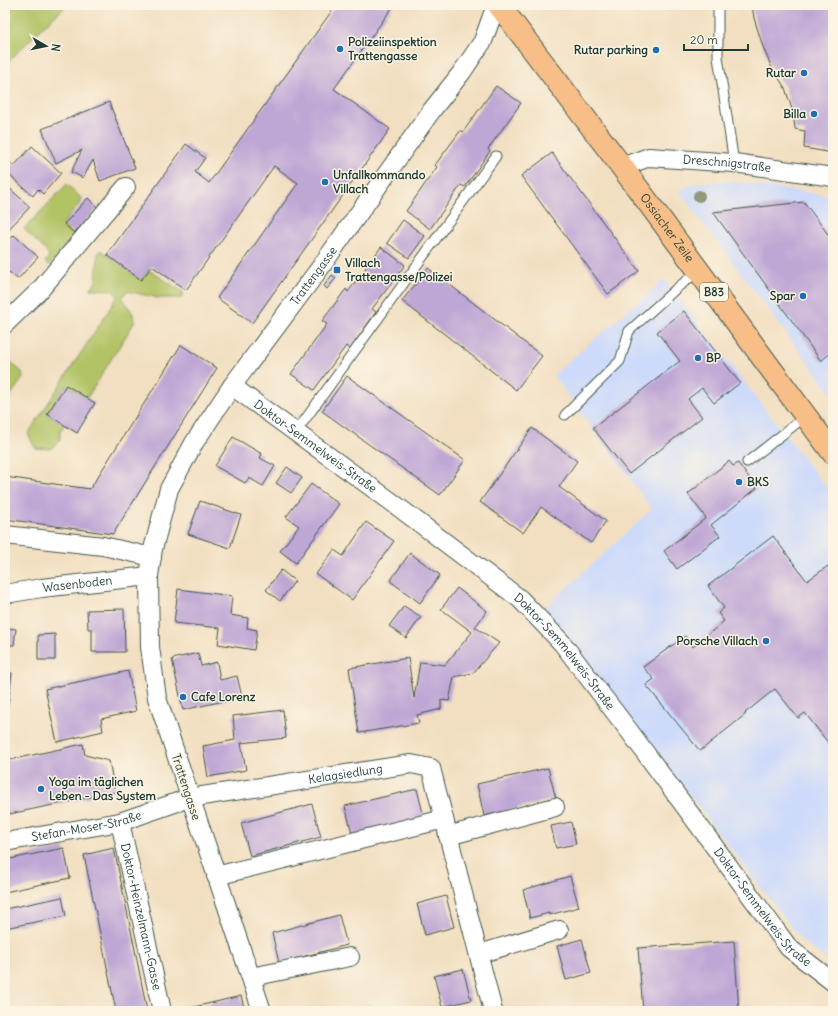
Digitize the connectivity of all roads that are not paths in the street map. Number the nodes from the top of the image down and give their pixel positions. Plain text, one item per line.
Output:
1 (497, 5) edge
2 (718, 5) edge
3 (496, 156) dead end
4 (734, 163) junction
5 (622, 167) junction
6 (833, 177) edge
7 (126, 187) dead end
8 (699, 271) junction
9 (5, 324) edge
10 (232, 386) junction
11 (565, 415) dead end
12 (806, 416) junction
13 (296, 432) junction
14 (833, 453) edge
15 (747, 462) dead end
16 (5, 535) edge
17 (152, 557) junction
18 (149, 576) junction
19 (5, 594) edge
20 (189, 798) junction
21 (555, 807) dead end
22 (444, 819) junction
23 (120, 822) junction
24 (448, 836) junction
25 (5, 842) edge
26 (216, 876) junction
27 (559, 930) dead end
28 (479, 954) junction
29 (350, 957) dead end
30 (251, 978) junction
31 (833, 982) edge
32 (162, 1011) edge
33 (262, 1011) edge
34 (493, 1011) edge

1 - 5 main road, Ossiacher Zeile / B83
1 - 10 street, Trattengasse
2 - 4 lane
3 - 13 lane
4 - 5 street, Dreschnigstraße
4 - 6 street, Dreschnigstraße
5 - 8 main road, Ossiacher Zeile / B83
7 - 9 street
8 - 11 lane
8 - 12 main road, Ossiacher Zeile / B83
10 - 13 street, Doktor-Semmelweis-Straße
10 - 17 street, Trattengasse
12 - 14 main road, Ossiacher Zeile / B83
12 - 15 lane
13 - 31 street, Doktor-Semmelweis-Straße
16 - 17 street
17 - 18 street, Trattengasse
18 - 19 street, Wasenboden
18 - 20 street, Trattengasse
20 - 22 street, Kelagsiedlung
20 - 23 street, Stefan-Moser-Straße
20 - 26 street, Trattengasse
21 - 24 street
22 - 24 street, Kelagsiedlung
22 - 26 street
23 - 25 street, Stefan-Moser-Straße
23 - 32 street, Doktor-Heinzelmann-Gasse
24 - 28 street, Kelagsiedlung
26 - 30 street, Trattengasse
27 - 28 street
28 - 34 street, Kelagsiedlung
29 - 30 street
30 - 33 street, Trattengasse

